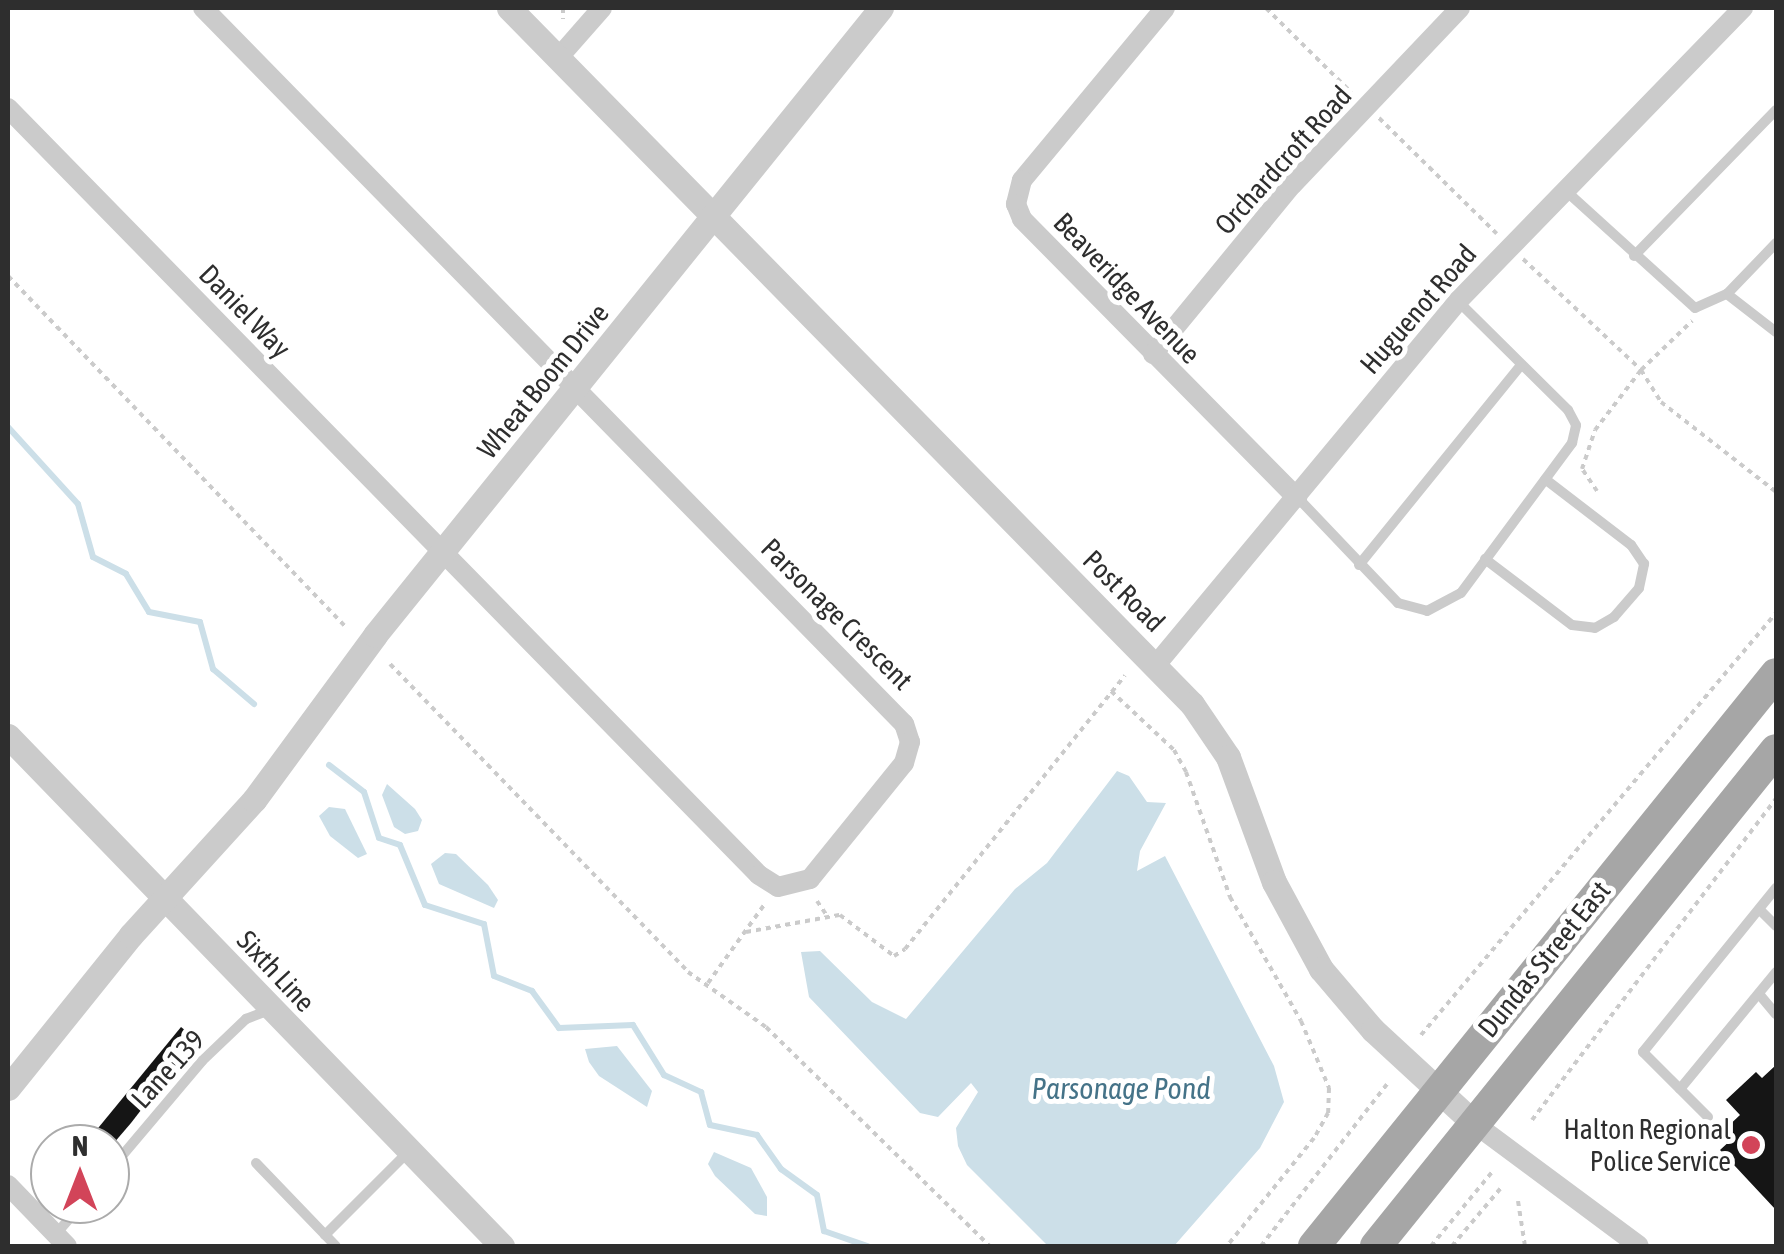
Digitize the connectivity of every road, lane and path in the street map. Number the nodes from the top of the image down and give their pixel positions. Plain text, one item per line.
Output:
1 (203, 8) edge
2 (509, 8) edge
3 (562, 8) edge
4 (602, 8) edge
5 (881, 8) edge
6 (1165, 8) edge
7 (1266, 8) edge
8 (1460, 8) edge
9 (1743, 8) edge
10 (563, 19) dead end
11 (558, 57) junction
12 (1360, 100) dead end
13 (8, 108) edge
14 (1776, 110) edge
15 (1376, 115) dead end
16 (1565, 190) junction
17 (714, 218) junction
18 (1502, 239) dead end
19 (1776, 242) edge
20 (1634, 256) junction
21 (1526, 262) dead end
22 (8, 276) edge
23 (1727, 294) junction
24 (1458, 301) junction
25 (1706, 307) junction
26 (1776, 332) edge
27 (1153, 354) junction
28 (1521, 365) junction
29 (1642, 370) junction
30 (576, 388) junction
31 (1545, 479) junction
32 (1597, 490) dead end
33 (1776, 492) edge
34 (1297, 498) junction
35 (442, 552) junction
36 (1485, 559) junction
37 (1359, 565) junction
38 (1776, 613) edge
39 (346, 627) dead end
40 (390, 664) dead end
41 (1155, 666) junction
42 (1776, 674) edge
43 (1125, 675) dead end
44 (1111, 691) junction
45 (8, 736) edge
46 (1776, 750) edge
47 (1776, 799) edge
48 (1776, 888) edge
49 (165, 898) junction
50 (817, 900) dead end
51 (764, 906) dead end
52 (1760, 910) junction
53 (827, 916) junction
54 (1776, 926) edge
55 (746, 932) junction
56 (1776, 972) edge
57 (708, 983) junction
58 (1759, 994) junction
59 (270, 1010) junction
60 (1776, 1014) edge
61 (1420, 1036) dead end
62 (1387, 1084) dead end
63 (8, 1088) edge
64 (1438, 1088) junction
65 (1680, 1089) junction
66 (1708, 1116) dead end
67 (1532, 1120) dead end
68 (1475, 1124) junction
69 (130, 1147) edge
70 (409, 1152) junction
71 (256, 1164) dead end
72 (1492, 1172) dead end
73 (8, 1186) edge
74 (1500, 1189) dead end
75 (1518, 1201) dead end
76 (325, 1234) junction
77 (61, 1241) edge
78 (336, 1246) edge
79 (502, 1246) edge
80 (990, 1246) edge
81 (1228, 1246) edge
82 (1261, 1246) edge
83 (1314, 1246) edge
84 (1376, 1246) edge
85 (1431, 1246) edge
86 (1452, 1246) edge
87 (1525, 1246) edge
88 (1639, 1246) edge

1 - 30 street
2 - 11 street, Post Road
3 - 10 path
4 - 11 street
5 - 17 street, Wheat Boom Drive
6 - 27 street, Beaveridge Avenue
7 - 12 path
8 - 27 street, Orchardcroft Road
9 - 16 street, Huguenot Road
11 - 17 street, Post Road
13 - 35 street, Daniel Way
14 - 20 lane
15 - 18 path
16 - 20 lane
16 - 24 street, Huguenot Road
17 - 30 street, Wheat Boom Drive
17 - 41 street, Post Road
19 - 23 lane
20 - 25 lane
21 - 29 path
22 - 39 path
23 - 25 lane
23 - 26 lane
24 - 28 lane
24 - 34 street, Huguenot Road
25 - 29 path
27 - 34 street, Beaveridge Avenue
28 - 31 lane
28 - 37 lane
29 - 32 path
29 - 33 path
30 - 35 street, Wheat Boom Drive
30 - 35 street, Parsonage Crescent
31 - 36 lane
31 - 36 lane
34 - 37 lane
34 - 41 street, Huguenot Road
35 - 49 street, Wheat Boom Drive
36 - 37 lane
38 - 61 path
40 - 57 path
41 - 64 street, Post Road
42 - 64 main road, Dundas Street East
43 - 44 path
44 - 53 path
44 - 81 path
45 - 49 street, Sixth Line
46 - 68 main road, Dundas Street East
47 - 67 path
48 - 52 lane
49 - 59 street, Sixth Line
49 - 63 street, Wheat Boom Drive
50 - 53 path
51 - 55 path
52 - 54 lane
52 - 65 lane
53 - 55 path
55 - 57 path
56 - 58 lane
57 - 80 path
58 - 60 lane
58 - 65 lane
59 - 69 lane, Lane 139
59 - 70 street, Sixth Line
62 - 82 path
64 - 68 street, Post Road
64 - 83 main road, Dundas Street East
65 - 66 lane
68 - 84 main road, Dundas Street East
68 - 88 street, Post Road
70 - 76 lane
70 - 79 street, Sixth Line
71 - 76 lane
72 - 85 path
73 - 77 street
74 - 86 path
75 - 87 path
76 - 78 lane

